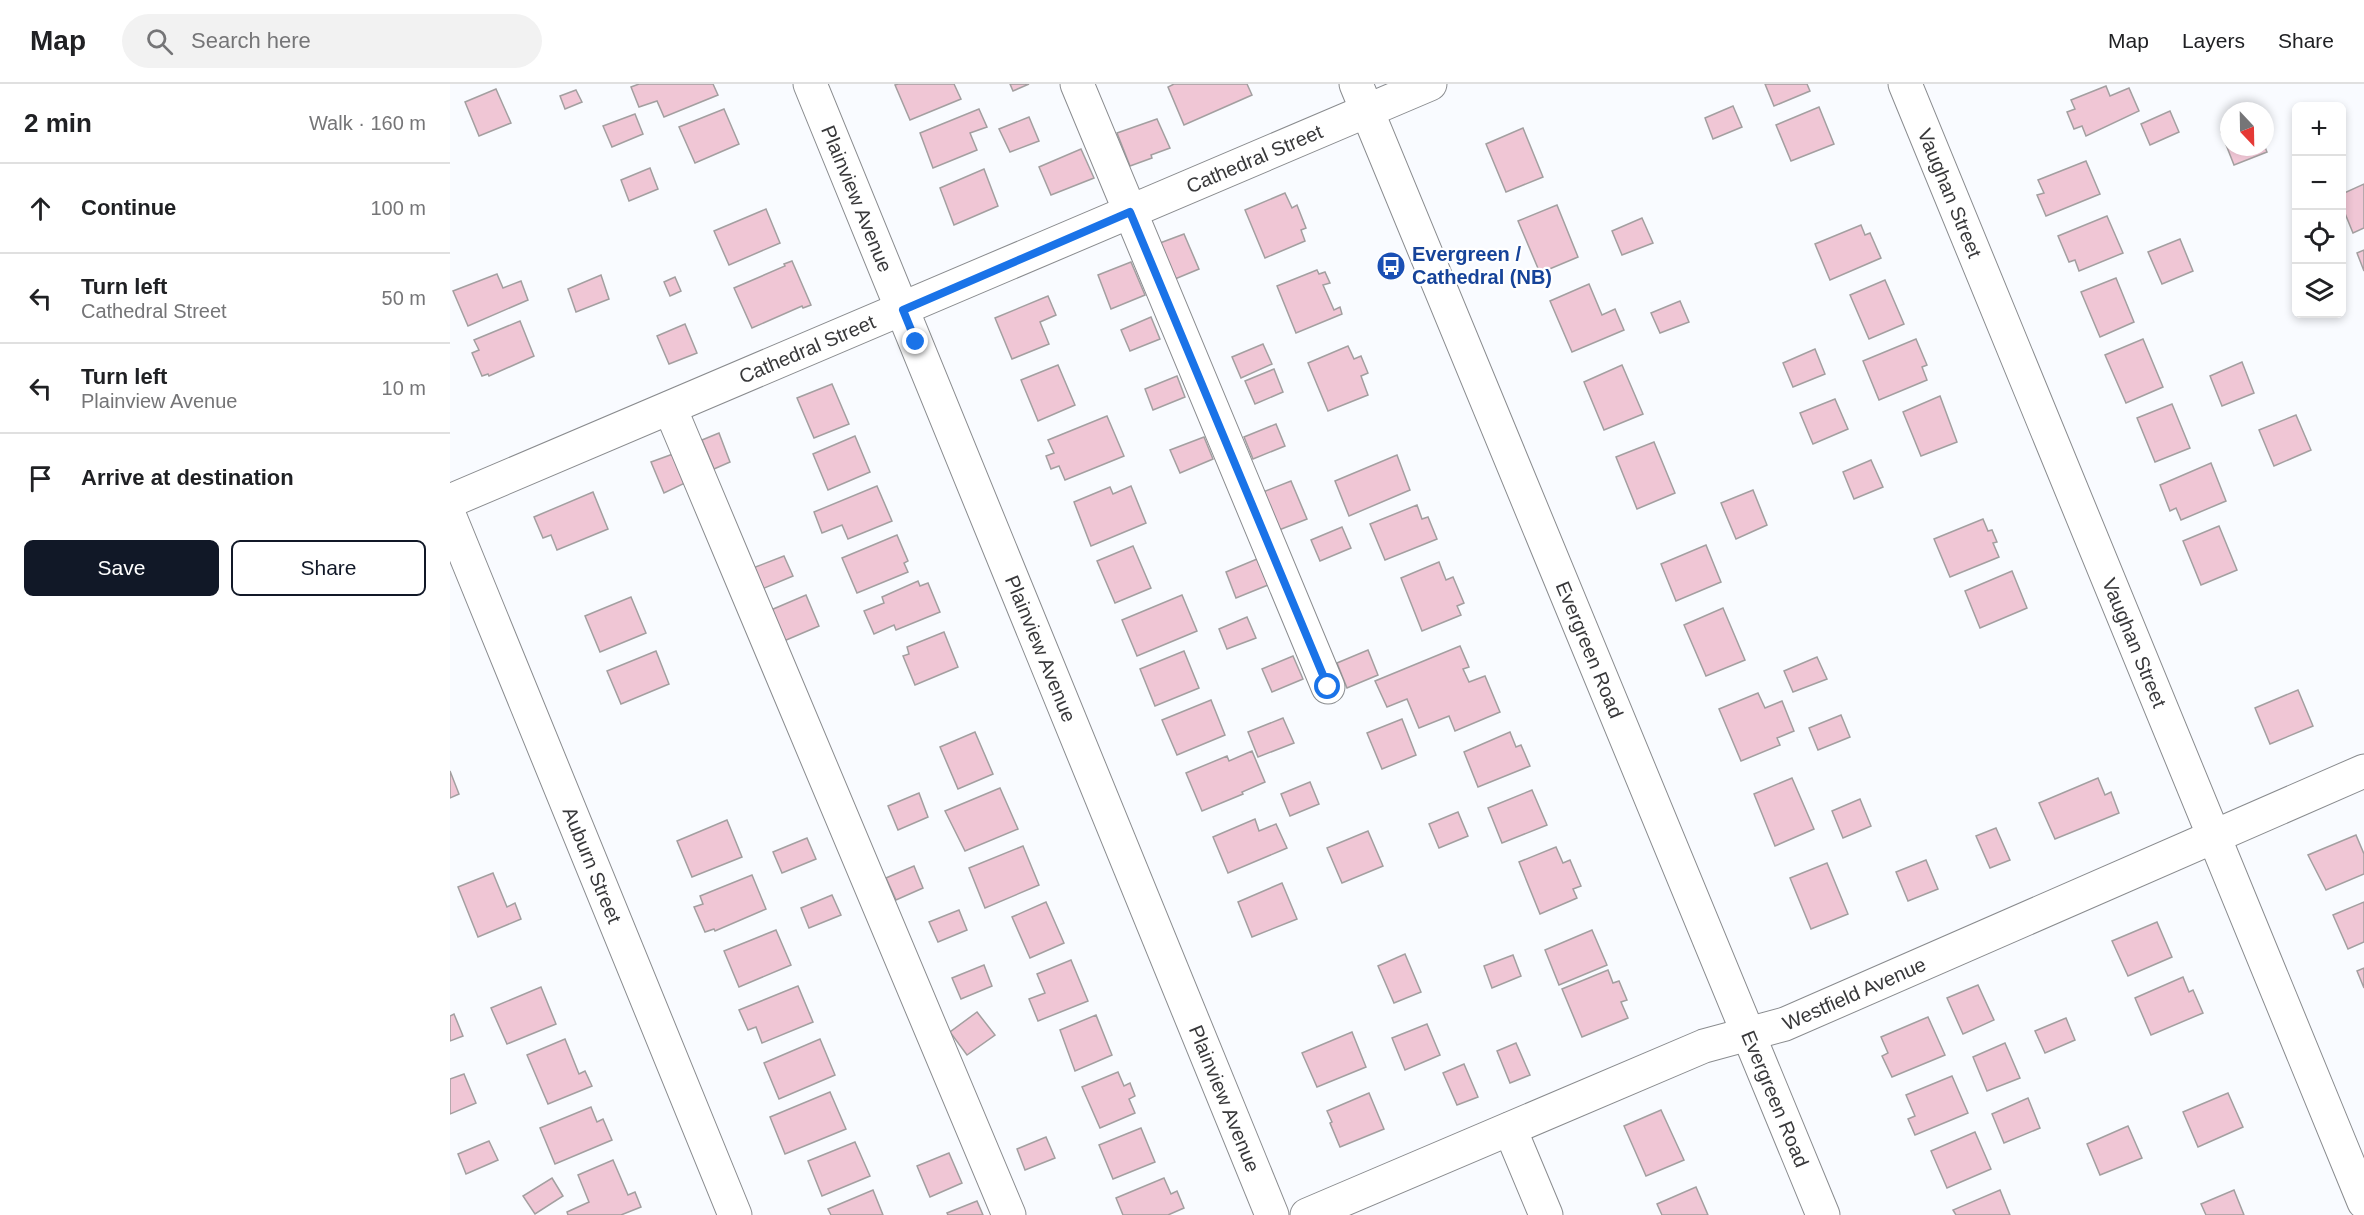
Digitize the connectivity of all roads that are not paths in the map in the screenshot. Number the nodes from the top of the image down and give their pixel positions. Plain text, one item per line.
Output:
1 (810, 84) edge
2 (1077, 84) edge
3 (1430, 84) edge
4 (1905, 84) edge
5 (1361, 98) edge
6 (1130, 212) junction
7 (903, 310) junction
8 (670, 408) junction
9 (450, 501) edge
10 (450, 517) edge
11 (1328, 687) dead end
12 (2364, 771) edge
13 (2213, 836) junction
14 (1747, 1034) junction
15 (1510, 1129) junction
16 (2364, 1202) edge
17 (735, 1215) edge
18 (1009, 1215) edge
19 (1272, 1215) edge
20 (1307, 1215) edge
21 (1546, 1215) edge
22 (1823, 1215) edge

1 - 7 street, Plainview Avenue
2 - 6 street
3 - 5 street, Cathedral Street
4 - 13 street, Vaughan Street
5 - 6 street, Cathedral Street
5 - 14 street, Evergreen Road
6 - 7 street, Cathedral Street
6 - 11 street
7 - 8 street, Cathedral Street
7 - 19 street, Plainview Avenue
8 - 9 street, Cathedral Street
8 - 18 street
10 - 17 street, Auburn Street
12 - 13 street, Westfield Avenue
13 - 14 street, Westfield Avenue
13 - 16 street, Vaughan Street
14 - 15 street, Westfield Avenue
14 - 22 street, Evergreen Road
15 - 20 street, Westfield Avenue
15 - 21 street

